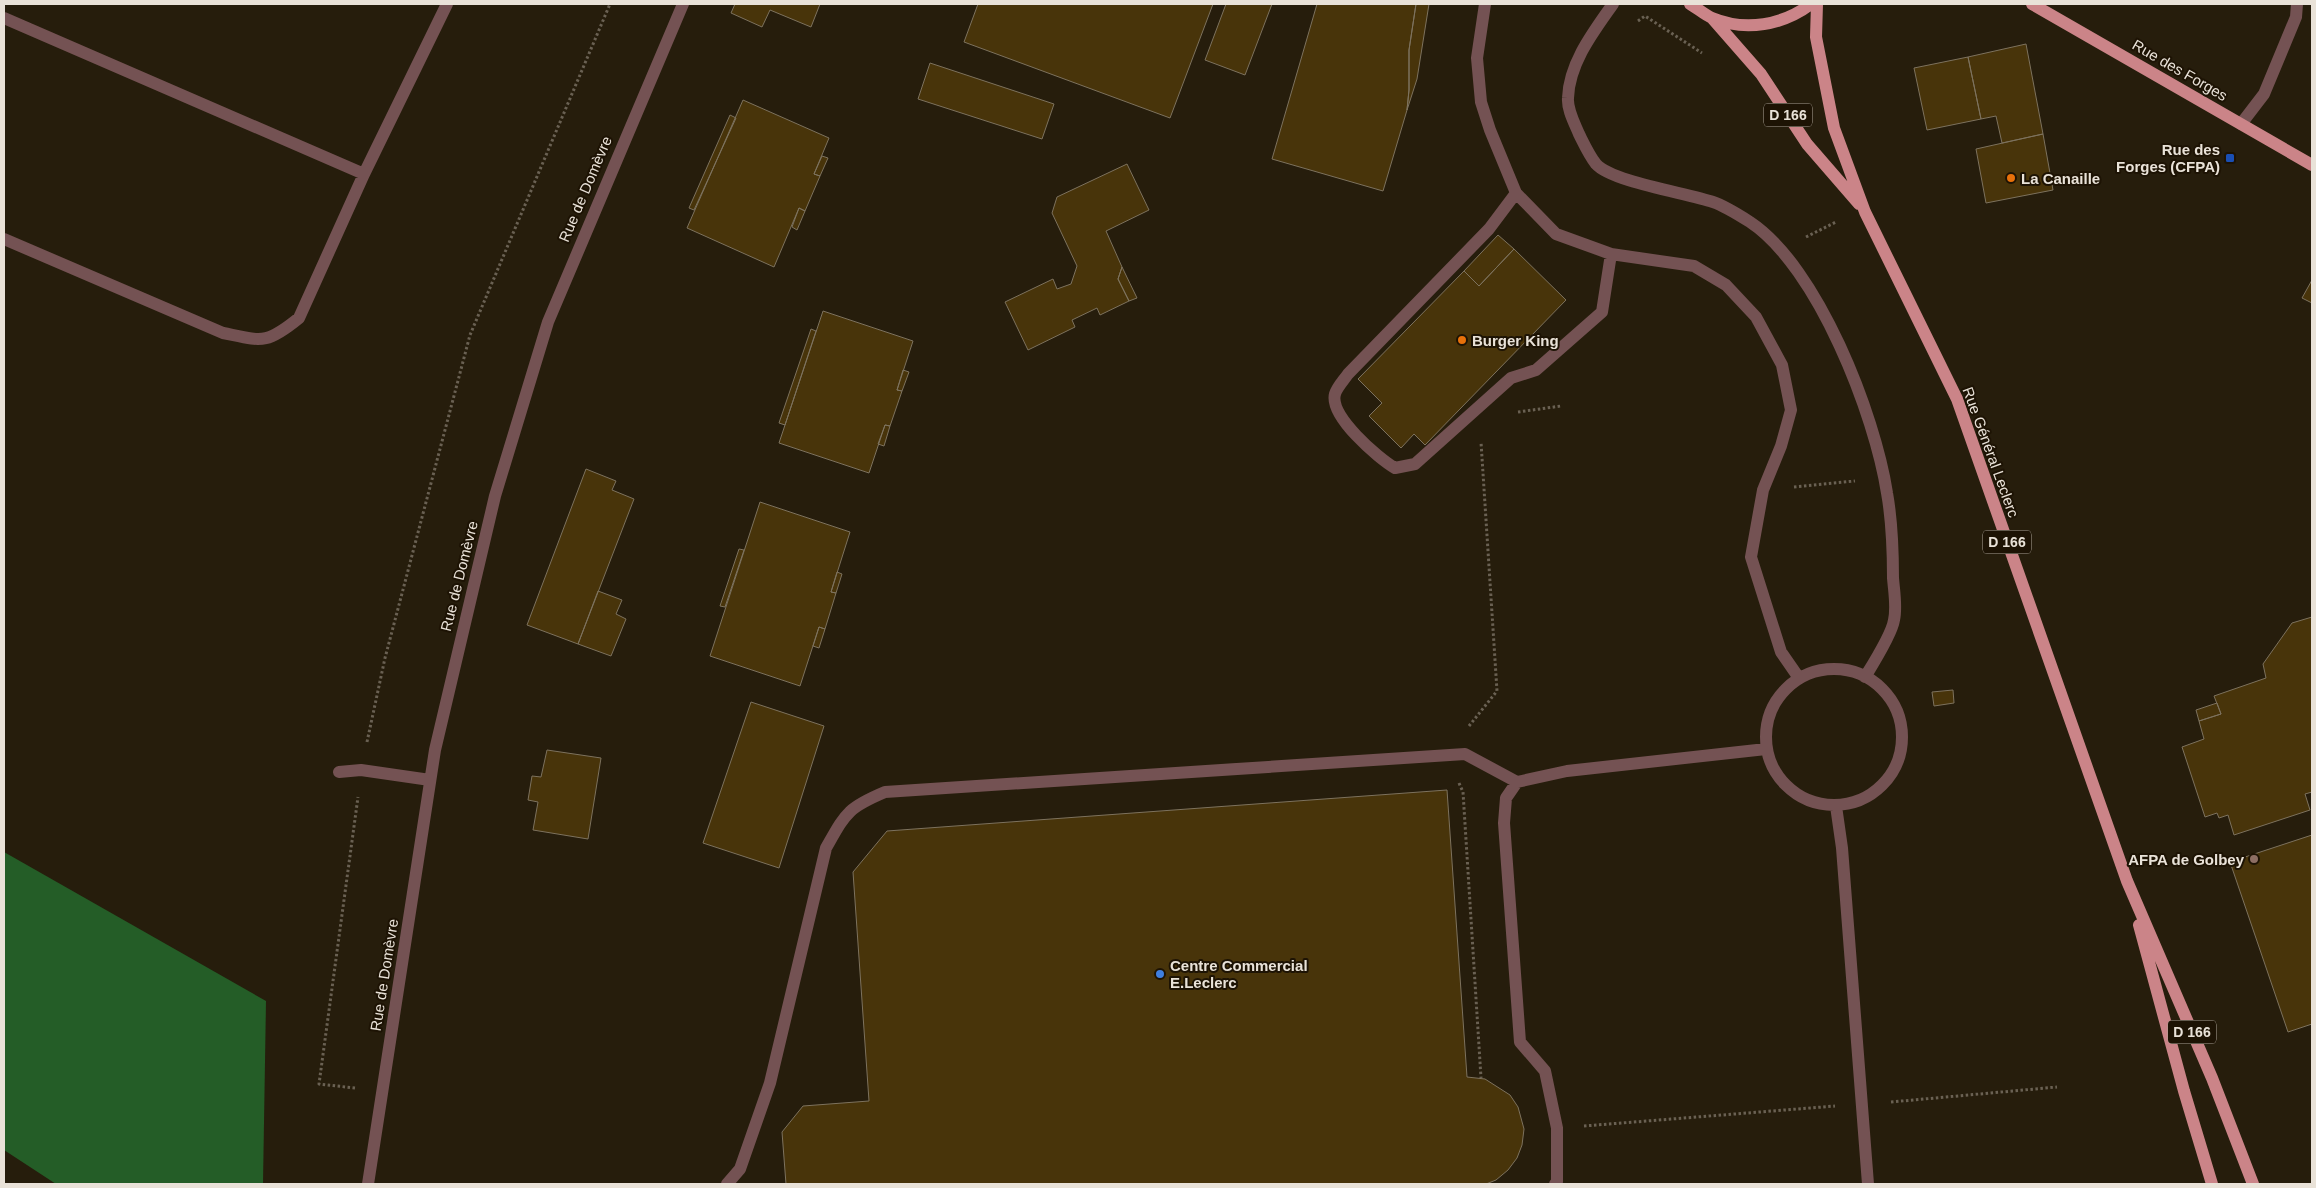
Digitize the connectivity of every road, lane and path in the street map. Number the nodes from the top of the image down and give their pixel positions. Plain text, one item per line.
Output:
1 (447, 4) edge
2 (610, 4) edge
3 (683, 4) edge
4 (1485, 4) edge
5 (1690, 4) edge
6 (1811, 4) edge
7 (1817, 4) edge
8 (2032, 4) edge
9 (2297, 4) edge
10 (1610, 9) edge
11 (4, 18) edge
12 (1712, 18) junction
13 (1710, 58) dead end
14 (2241, 124) junction
15 (2312, 165) edge
16 (364, 174) junction
17 (1516, 193) junction
18 (1865, 212) junction
19 (1828, 215) dead end
20 (1833, 223) dead end
21 (4, 238) edge
22 (1611, 254) junction
23 (1481, 439) dead end
24 (1484, 505) dead end
25 (1865, 677) junction
26 (1800, 678) junction
27 (1766, 749) junction
28 (361, 770) junction
29 (339, 772) dead end
30 (430, 780) junction
31 (1517, 782) junction
32 (1836, 806) junction
33 (2127, 881) junction
34 (2057, 1087) dead end
35 (383, 1091) junction
36 (1863, 1104) junction
37 (1557, 1128) junction
38 (368, 1184) edge
39 (727, 1184) edge
40 (1555, 1184) edge
41 (1868, 1184) edge
42 (2212, 1184) edge
43 (2253, 1184) edge

1 - 16 street
2 - 28 path
3 - 30 street, Rue de Domèvre
4 - 17 street
5 - 12 main road
6 - 12 main road
7 - 18 main road, Rue Général Leclerc / D 166
8 - 14 main road, Rue des Forges
9 - 14 street
10 - 13 path
10 - 25 street
11 - 16 street
12 - 18 main road, Rue Général Leclerc / D 166
14 - 15 main road, Rue des Forges
16 - 21 street
17 - 22 street
17 - 22 street
18 - 33 main road, Rue Général Leclerc / D 166
19 - 20 path
22 - 26 street
23 - 24 path
25 - 26 street
25 - 32 street
26 - 27 street
27 - 31 street
27 - 32 street
28 - 29 street
28 - 30 street
28 - 35 path
30 - 35 street, Rue de Domèvre
31 - 37 street
31 - 39 street
32 - 36 street
33 - 42 main road, Rue Général Leclerc / D 166
33 - 43 main road, Rue Général Leclerc / D 166
34 - 36 path
35 - 38 street, Rue de Domèvre
36 - 37 path
36 - 41 street
37 - 40 street

